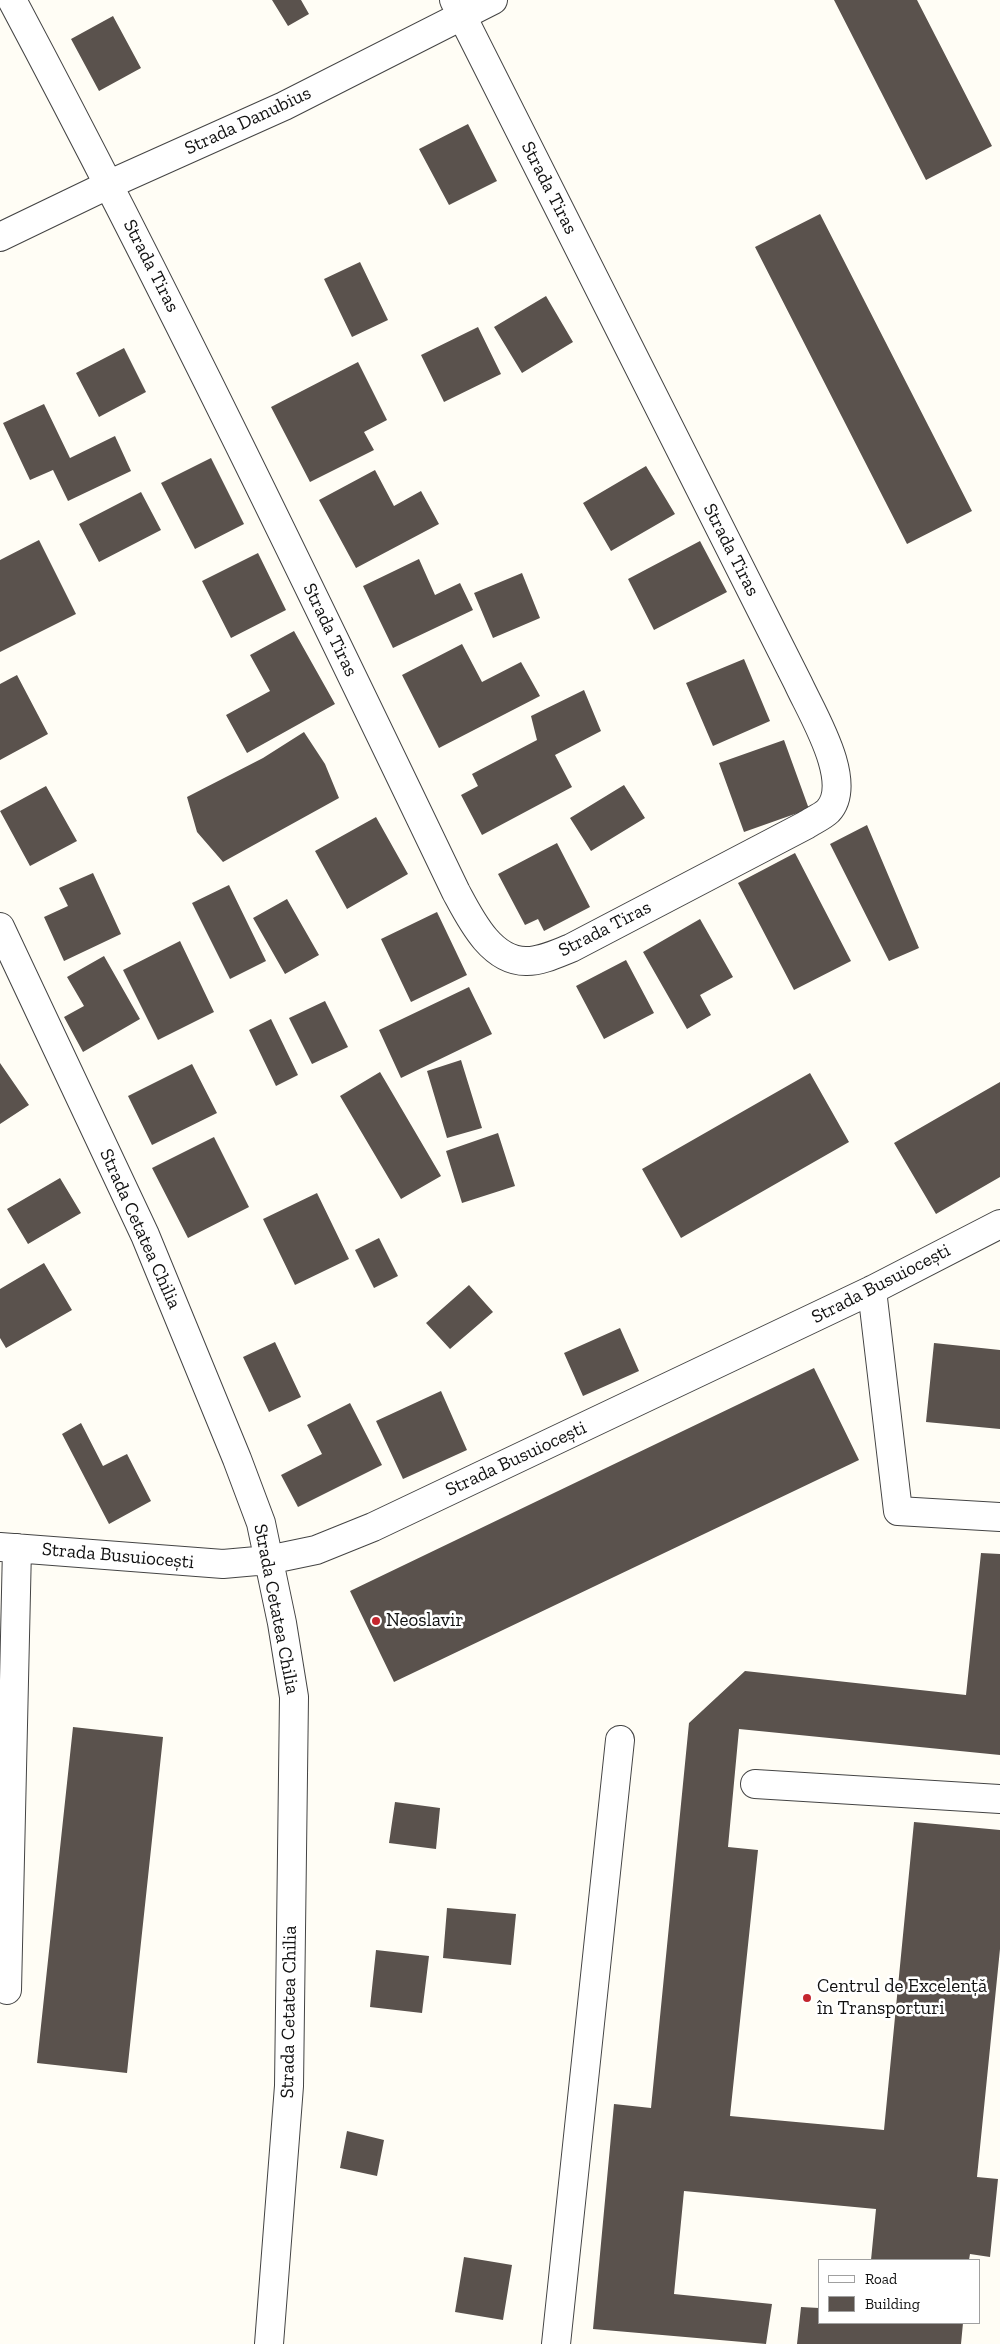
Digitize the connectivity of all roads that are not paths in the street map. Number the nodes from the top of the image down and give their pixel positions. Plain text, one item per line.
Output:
1 (12, 0) edge
2 (493, 0) edge
3 (458, 8) edge
4 (110, 184) junction
5 (0, 237) edge
6 (0, 927) edge
7 (1000, 1224) edge
8 (872, 1290) junction
9 (1000, 1517) edge
10 (8, 1548) edge
11 (268, 1560) junction
12 (620, 1740) dead end
13 (755, 1784) dead end
14 (1000, 1800) edge
15 (7, 1990) dead end
16 (269, 2344) edge
17 (556, 2344) edge

1 - 4 street, Strada Tiras
2 - 3 street, Strada Danubius
3 - 4 street, Strada Danubius
3 - 4 street, Strada Tiras
4 - 5 street, Strada Danubius
6 - 11 street, Strada Cetatea Chilia
7 - 8 street, Strada Busuiocești
8 - 9 street
8 - 11 street, Strada Busuiocești
10 - 11 street, Strada Busuiocești
10 - 15 street
11 - 16 street, Strada Cetatea Chilia
12 - 17 street
13 - 14 street

